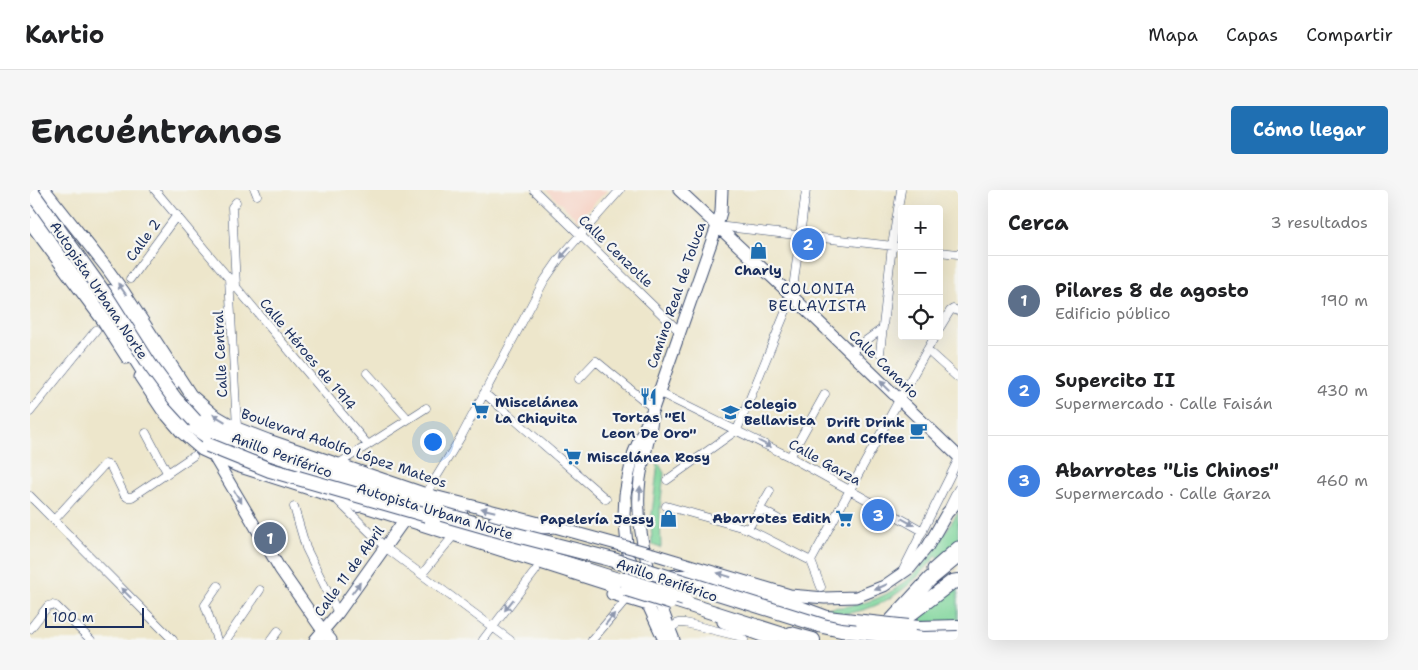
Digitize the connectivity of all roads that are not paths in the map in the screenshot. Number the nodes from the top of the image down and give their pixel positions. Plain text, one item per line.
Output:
1 (155, 190) edge
2 (534, 190) edge
3 (620, 190) edge
4 (679, 190) edge
5 (722, 190) edge
6 (806, 190) edge
7 (901, 190) edge
8 (35, 199) edge
9 (236, 202) dead end
10 (177, 215) junction
11 (30, 223) edge
12 (717, 226) junction
13 (800, 234) junction
14 (581, 235) junction
15 (892, 246) junction
16 (898, 247) edge
17 (943, 252) edge
18 (958, 254) edge
19 (229, 278) junction
20 (130, 279) dead end
21 (236, 286) junction
22 (792, 296) junction
23 (956, 310) edge
24 (943, 322) edge
25 (882, 329) junction
26 (96, 330) dead end
27 (679, 331) junction
28 (933, 340) edge
29 (156, 342) junction
30 (927, 350) junction
31 (850, 352) junction
32 (880, 353) dead end
33 (164, 372) junction
34 (367, 373) dead end
35 (958, 378) edge
36 (579, 379) dead end
37 (484, 392) junction
38 (658, 392) junction
39 (825, 394) dead end
40 (899, 400) junction
41 (426, 408) dead end
42 (653, 408) junction
43 (30, 412) edge
44 (408, 419) junction
45 (237, 428) junction
46 (737, 430) junction
47 (146, 433) dead end
48 (368, 445) junction
49 (213, 455) junction
50 (193, 456) dead end
51 (790, 456) junction
52 (958, 456) edge
53 (958, 460) edge
54 (338, 464) junction
55 (168, 474) junction
56 (667, 480) dead end
57 (958, 489) edge
58 (850, 490) junction
59 (770, 491) dead end
60 (336, 494) junction
61 (426, 494) junction
62 (30, 496) edge
63 (606, 499) dead end
64 (958, 500) edge
65 (358, 505) joint
66 (666, 506) dead end
67 (294, 508) dead end
68 (760, 509) junction
69 (947, 513) junction
70 (405, 519) junction
71 (778, 519) dead end
72 (54, 520) junction
73 (494, 523) junction
74 (550, 526) junction
75 (748, 529) junction
76 (923, 531) junction
77 (454, 535) junction
78 (489, 547) junction
79 (958, 547) edge
80 (386, 548) junction
81 (623, 554) junction
82 (649, 556) junction
83 (958, 556) edge
84 (811, 561) junction
85 (536, 570) junction
86 (422, 574) junction
87 (900, 575) junction
88 (664, 578) junction
89 (956, 580) edge
90 (218, 586) dead end
91 (821, 587) dead end
92 (624, 589) junction
93 (260, 590) dead end
94 (913, 597) junction
95 (666, 600) junction
96 (648, 604) junction
97 (338, 613) junction
98 (958, 626) edge
99 (492, 627) junction
100 (30, 629) edge
101 (670, 629) junction
102 (278, 631) dead end
103 (324, 631) junction
104 (890, 634) edge
105 (958, 638) edge
106 (91, 640) edge
107 (173, 640) edge
108 (217, 640) edge
109 (226, 640) edge
110 (271, 640) edge
111 (315, 640) edge
112 (331, 640) edge
113 (482, 640) edge
114 (510, 640) edge
115 (592, 640) edge
116 (664, 640) edge
117 (674, 640) edge
118 (744, 640) edge
119 (773, 640) edge
120 (799, 640) edge
121 (813, 640) edge

1 - 10 street, Calle Héroes de 1914
2 - 14 street, Calle Cenzotle
3 - 14 street
4 - 12 main road, Calle Canario
5 - 12 main road, Camino Real de Toluca
6 - 13 street
7 - 15 street
29 -> 8 main road, Boulevard Adolfo López Mateos
8 - 33 highway, Anillo Periférico
8 - 60 highway, Anillo Periférico
8 - 105 highway, Autopista Urbana Norte, bridge
8 - 121 highway, Autopista Urbana Norte, bridge
9 - 21 street
10 - 19 street, Calle Héroes de 1914
10 - 20 street, Calle 2
11 - 49 main road
12 - 13 street
12 - 22 main road, Calle Canario
12 - 27 main road, Camino Real de Toluca
13 - 15 street
13 - 22 street
14 - 27 street, Calle Cenzotle
14 -> 37 street
15 - 16 street
15 - 25 street
17 - 18 street
19 - 21 street, Calle Héroes de 1914
19 - 45 street, Calle Central
21 - 48 street, Calle Héroes de 1914
22 - 31 main road, Calle Canario
22 - 46 street
23 - 24 street
25 - 31 street
25 - 32 street
26 - 43 street
27 - 38 main road, Camino Real de Toluca
28 - 30 street
29 - 33 highway
45 -> 29 main road, Boulevard Adolfo López Mateos
30 - 35 street
30 - 40 street
40 -> 31 main road, Calle Canario
33 - 73 highway, Anillo Periférico
34 - 44 street
36 - 42 street
37 - 61 street
37 - 63 street
38 - 42 main road, Camino Real de Toluca
38 - 46 street, Calle Garza
39 - 51 street
40 - 52 main road, Calle Canario
40 - 58 street
41 - 44 street
42 - 81 main road, Camino Real de Toluca
82 -> 42 main road, Camino Real de Toluca
44 - 48 street
45 - 54 main road, Boulevard Adolfo López Mateos
46 -> 51 street, Calle Garza
46 - 56 street
47 - 55 street
48 - 54 street
49 - 60 main road
49 -> 103 main road
50 - 55 street
51 - 58 street, Calle Garza
53 - 76 street
54 - 61 main road, Boulevard Adolfo López Mateos
55 - 72 street
57 - 69 street
58 -> 76 street, Calle Garza
58 - 84 street
59 - 68 street
60 - 65 highway
60 - 80 street
60 - 92 highway, Anillo Periférico
74 -> 61 main road, Boulevard Adolfo López Mateos
62 - 72 street
64 - 69 main road
65 - 70 main road
66 - 75 street
67 - 97 street
68 - 71 street
68 - 75 street
69 - 87 main road, Boulevard Adolfo López Mateos
70 - 77 main road
70 - 80 main road, Calle 11 de Abril
107 -> 72 street
73 - 74 highway
73 - 81 highway, Anillo Periférico
74 - 81 main road, Boulevard Adolfo López Mateos
75 - 84 street
76 - 87 street
77 - 78 main road
77 - 86 street
78 - 85 main road
78 - 92 main road
79 - 94 main road
80 - 86 street
97 -> 80 main road, Calle 11 de Abril
81 - 82 main road, Boulevard Adolfo López Mateos, bridge
81 - 88 highway, Anillo Periférico, bridge
81 - 96 main road, Camino Real de Toluca
87 -> 82 main road, Boulevard Adolfo López Mateos
82 - 95 main road, Camino Real de Toluca
83 - 94 highway
84 - 91 street
85 - 92 main road
85 -> 99 street
86 - 99 street
88 - 98 highway, bridge
88 - 104 highway, Anillo Periférico
89 - 104 highway
90 - 108 street
92 - 95 highway, Anillo Periférico, bridge
92 - 96 main road
115 -> 92 street
93 - 109 street
94 - 104 highway
95 - 96 main road
95 - 101 main road, Camino Real de Toluca
95 - 119 main road
95 - 120 highway, Anillo Periférico
96 - 116 main road, Camino Real de Toluca
97 - 103 main road, Calle 11 de Abril
99 - 113 street
99 - 114 street
100 - 106 street
101 - 117 main road, Camino Real de Toluca
101 - 118 street
102 - 110 street
103 - 111 main road, Calle 11 de Abril
103 - 112 main road

